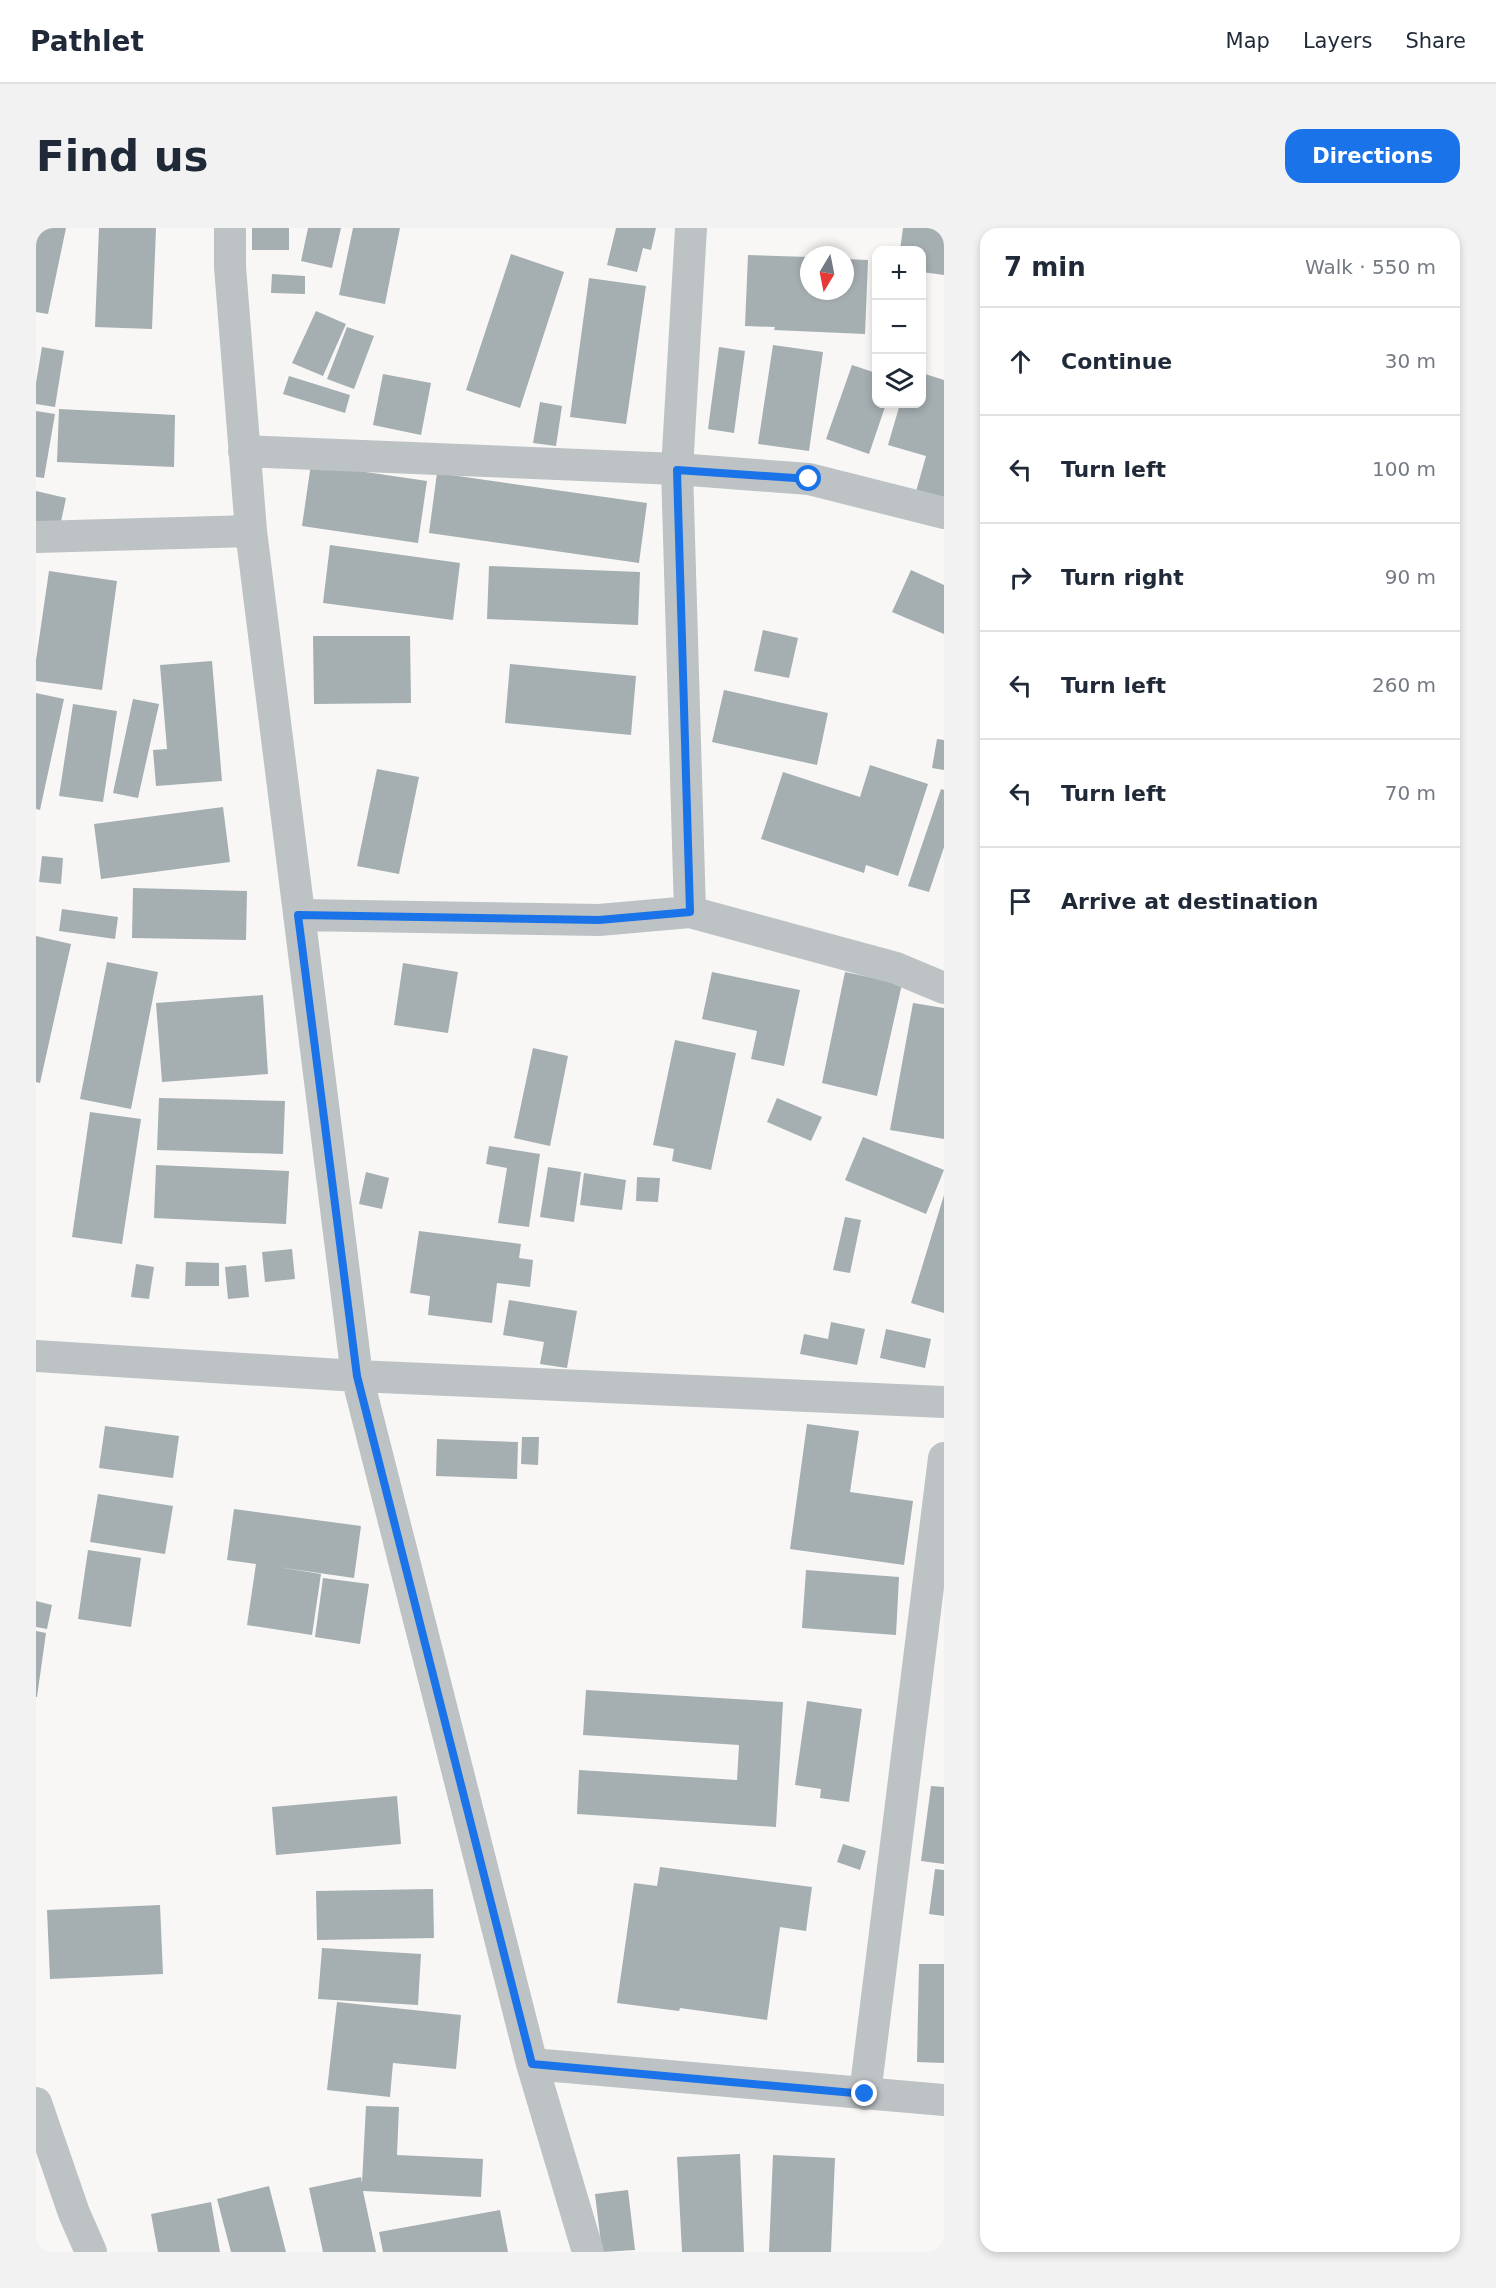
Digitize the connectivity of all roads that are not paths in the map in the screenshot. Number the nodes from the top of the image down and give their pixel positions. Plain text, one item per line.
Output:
1 (230, 228) edge
2 (691, 228) edge
3 (244, 451) junction
4 (677, 470) junction
5 (944, 513) edge
6 (250, 531) junction
7 (36, 537) edge
8 (690, 912) junction
9 (298, 915) junction
10 (944, 988) edge
11 (36, 1356) edge
12 (357, 1376) junction
13 (944, 1402) edge
14 (944, 1458) edge
15 (532, 2064) junction
16 (865, 2094) junction
17 (944, 2100) edge
18 (36, 2103) edge
19 (91, 2252) edge
20 (588, 2252) edge

1 - 3 street
2 - 4 street
3 - 4 street
3 - 6 street
4 - 5 street
4 - 8 street
6 - 7 street
6 - 9 street
8 - 9 street
8 - 10 street
9 - 12 street
11 - 12 street
12 - 13 street
12 - 15 street
14 - 16 street
15 - 16 street
15 - 20 street
16 - 17 street
18 - 19 street

